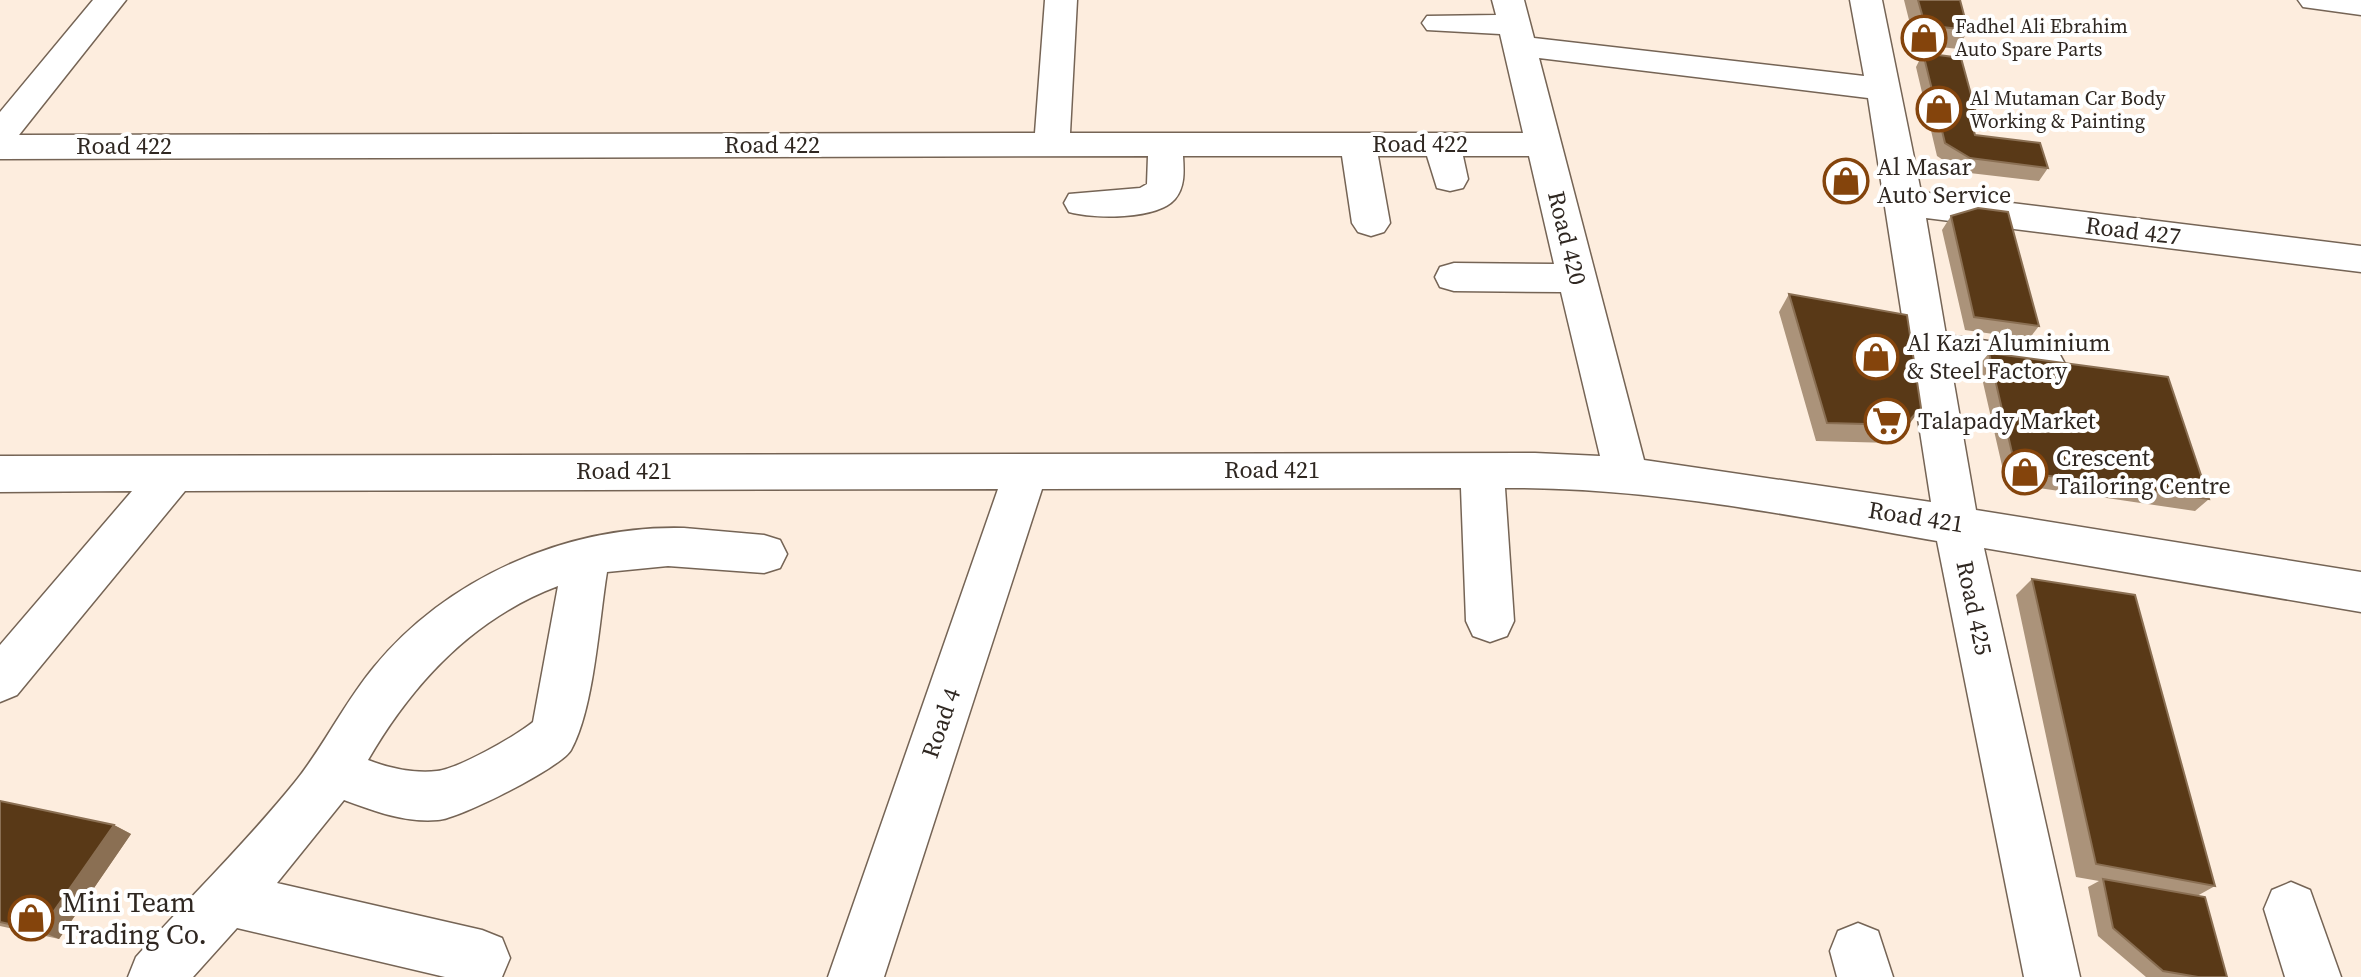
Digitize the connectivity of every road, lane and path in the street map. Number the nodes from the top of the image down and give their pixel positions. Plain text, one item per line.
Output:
1 (110, 0) edge
2 (1061, 0) edge
3 (1866, 0) edge
4 (2314, 0) edge
5 (2361, 5) edge
6 (1438, 23) dead end
7 (1514, 24) edge
8 (1885, 89) junction
9 (0, 135) edge
10 (1358, 144) junction
11 (1442, 144) junction
12 (1544, 144) junction
13 (1052, 145) junction
14 (1165, 145) junction
15 (0, 147) edge
16 (1450, 179) dead end
17 (1082, 203) dead end
18 (1905, 203) junction
19 (1371, 223) dead end
20 (2361, 259) edge
21 (1454, 277) dead end
22 (1577, 278) junction
23 (1928, 347) junction
24 (2075, 368) edge
25 (1027, 469) junction
26 (1482, 470) junction
27 (0, 474) edge
28 (173, 474) junction
29 (1626, 475) junction
30 (1956, 522) junction
31 (764, 554) dead end
32 (586, 557) junction
33 (2361, 592) edge
34 (1490, 621) dead end
35 (0, 680) edge
36 (334, 772) junction
37 (225, 898) junction
38 (2291, 909) dead end
39 (482, 958) dead end
40 (156, 977) edge
41 (856, 977) edge
42 (2052, 977) edge
43 (2313, 977) edge

1 - 9 street
2 - 13 street
3 - 8 street, Road 425
4 - 5 street
6 - 7 street
7 - 8 street
7 - 12 street, Road 420
8 - 18 street, Road 425
10 - 11 street, Road 422
10 - 14 street, Road 422
10 - 19 street
11 - 12 street, Road 422
11 - 16 street
12 - 22 street, Road 420
13 - 14 street, Road 422
13 - 15 street, Road 422
14 - 17 street
18 - 20 street, Road 427
18 - 23 street, Road 425
21 - 22 street
22 - 29 street, Road 420
23 - 24 street
23 - 30 street, Road 425
25 - 26 street, Road 421
25 - 28 street, Road 421
25 - 41 street, Road 4
26 - 29 street, Road 421
26 - 34 street
27 - 28 street, Road 421
28 - 35 street
29 - 30 street, Road 421
30 - 33 street, Road 421
30 - 42 street, Road 425
31 - 32 street
32 - 36 street
32 - 36 street
36 - 37 street
37 - 39 street
37 - 40 street
38 - 43 street

